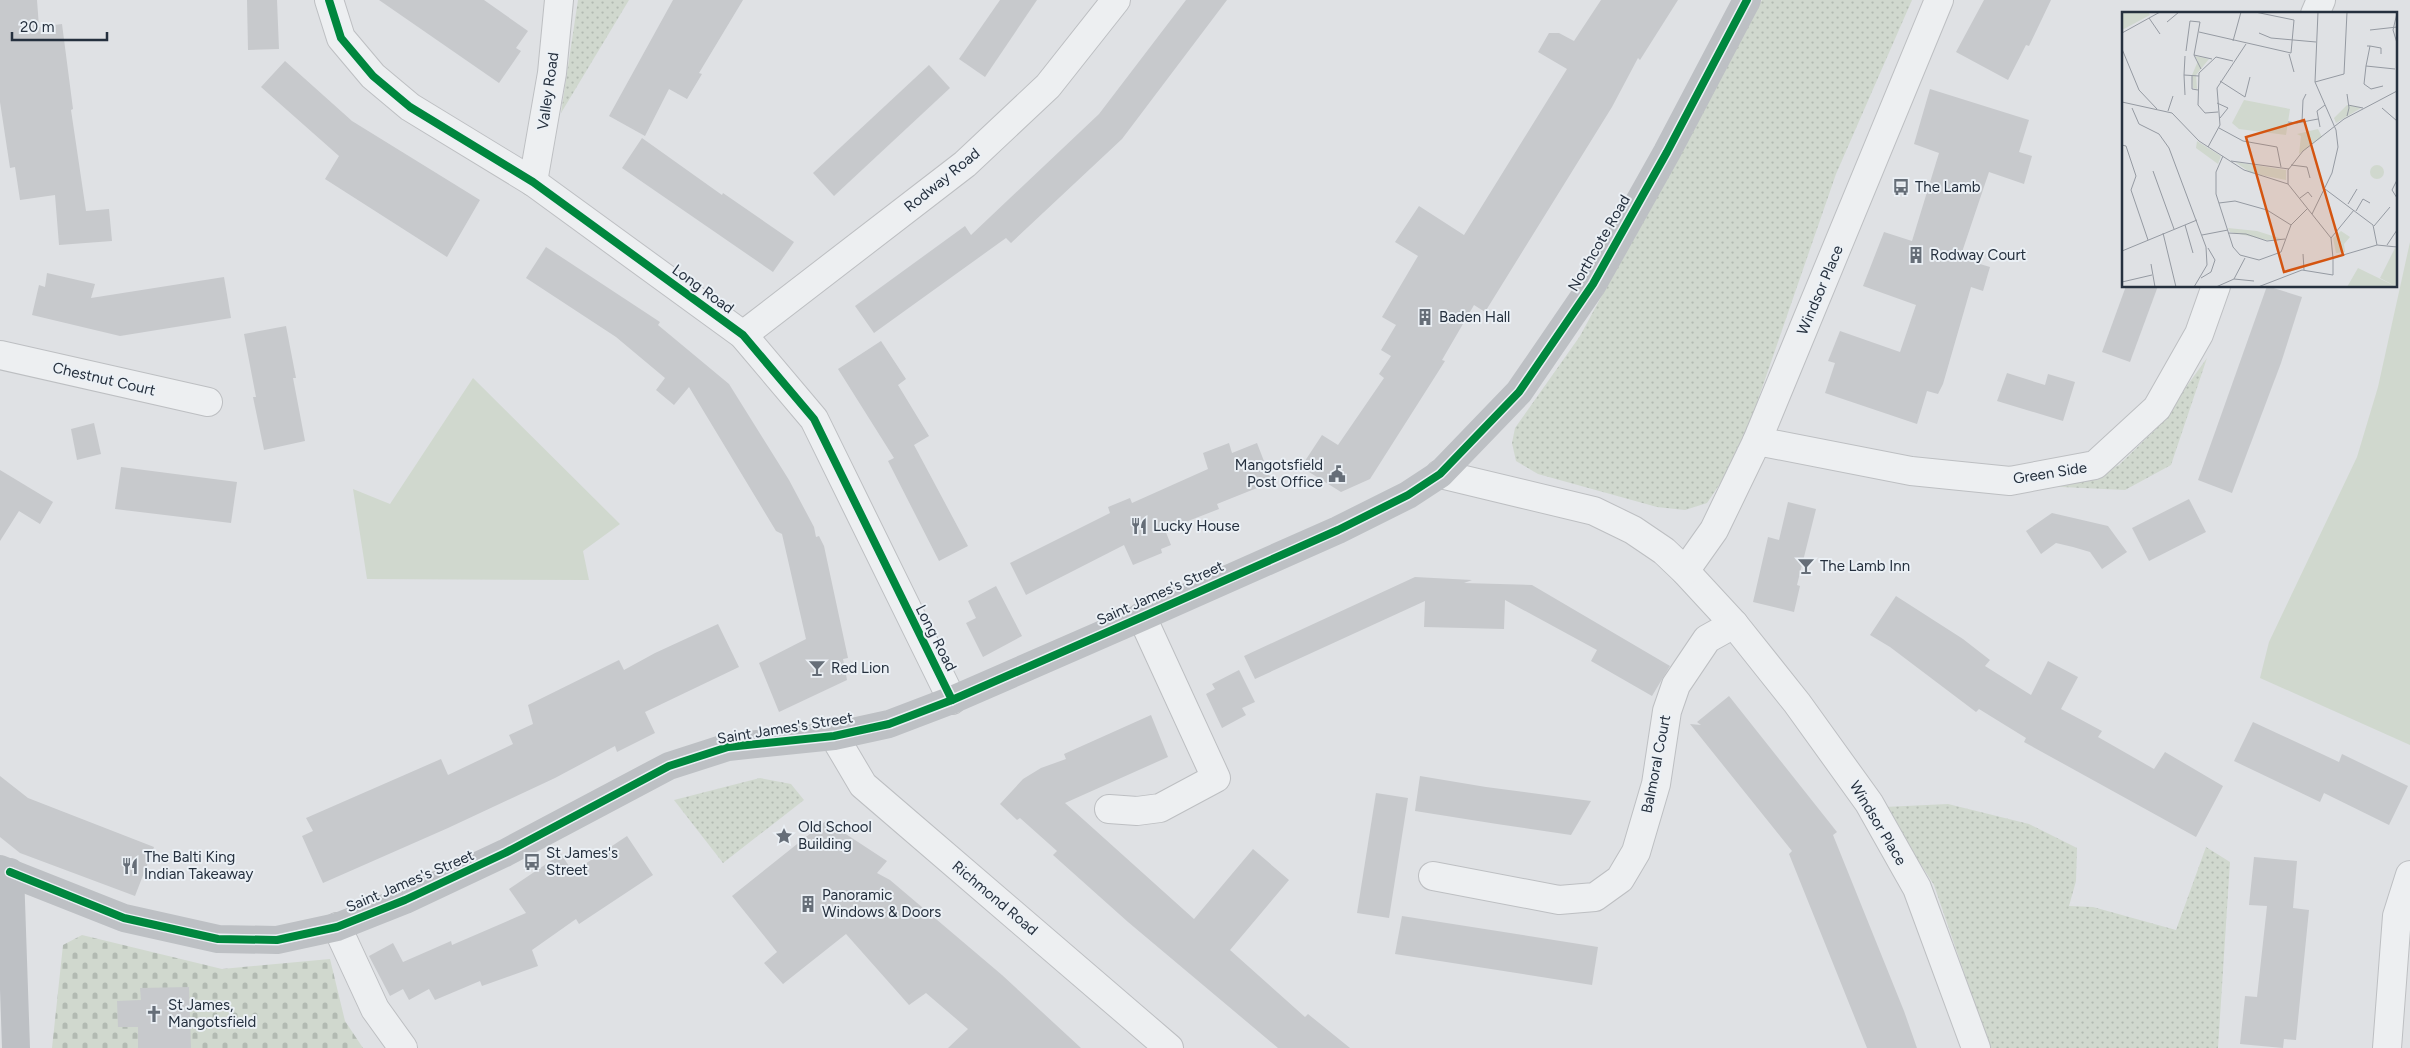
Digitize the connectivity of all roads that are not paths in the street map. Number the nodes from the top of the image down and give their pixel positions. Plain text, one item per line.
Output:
1 (329, 0) edge
2 (559, 0) edge
3 (1116, 0) edge
4 (1747, 0) edge
5 (1939, 0) edge
6 (2321, 0) edge
7 (2316, 12) edge
8 (533, 182) junction
9 (2215, 288) edge
10 (743, 335) junction
11 (0, 355) edge
12 (208, 402) dead end
13 (1757, 441) junction
14 (1440, 474) junction
15 (1685, 571) junction
16 (1142, 617) junction
17 (1734, 624) junction
18 (952, 700) junction
19 (834, 736) junction
20 (1109, 808) dead end
21 (5, 870) edge
22 (2410, 875) edge
23 (1433, 876) dead end
24 (337, 927) junction
25 (2400, 1010) edge
26 (16, 1048) edge
27 (403, 1048) edge
28 (1169, 1048) edge
29 (1976, 1048) edge
30 (2387, 1048) edge

1 - 8 street, Long Road
2 - 8 street, Valley Road
3 - 10 street, Rodway Road
4 - 14 street, Northcote Road
5 - 13 street, Windsor Place
6 - 7 street
8 - 10 street, Long Road
9 - 13 street, Green Side
10 - 18 street, Long Road
11 - 12 street, Chestnut Court
13 - 15 street, Windsor Place
14 - 15 street
14 - 16 street, Saint James's Street
15 - 17 street
16 - 18 street, Saint James's Street
16 - 20 street
17 - 23 street, Balmoral Court
17 - 29 street, Windsor Place
18 - 19 street, Saint James's Street
19 - 24 street, Saint James's Street
19 - 28 street, Richmond Road
21 - 24 street, Saint James's Street
21 - 26 street
22 - 25 street
24 - 27 street
25 - 30 street

